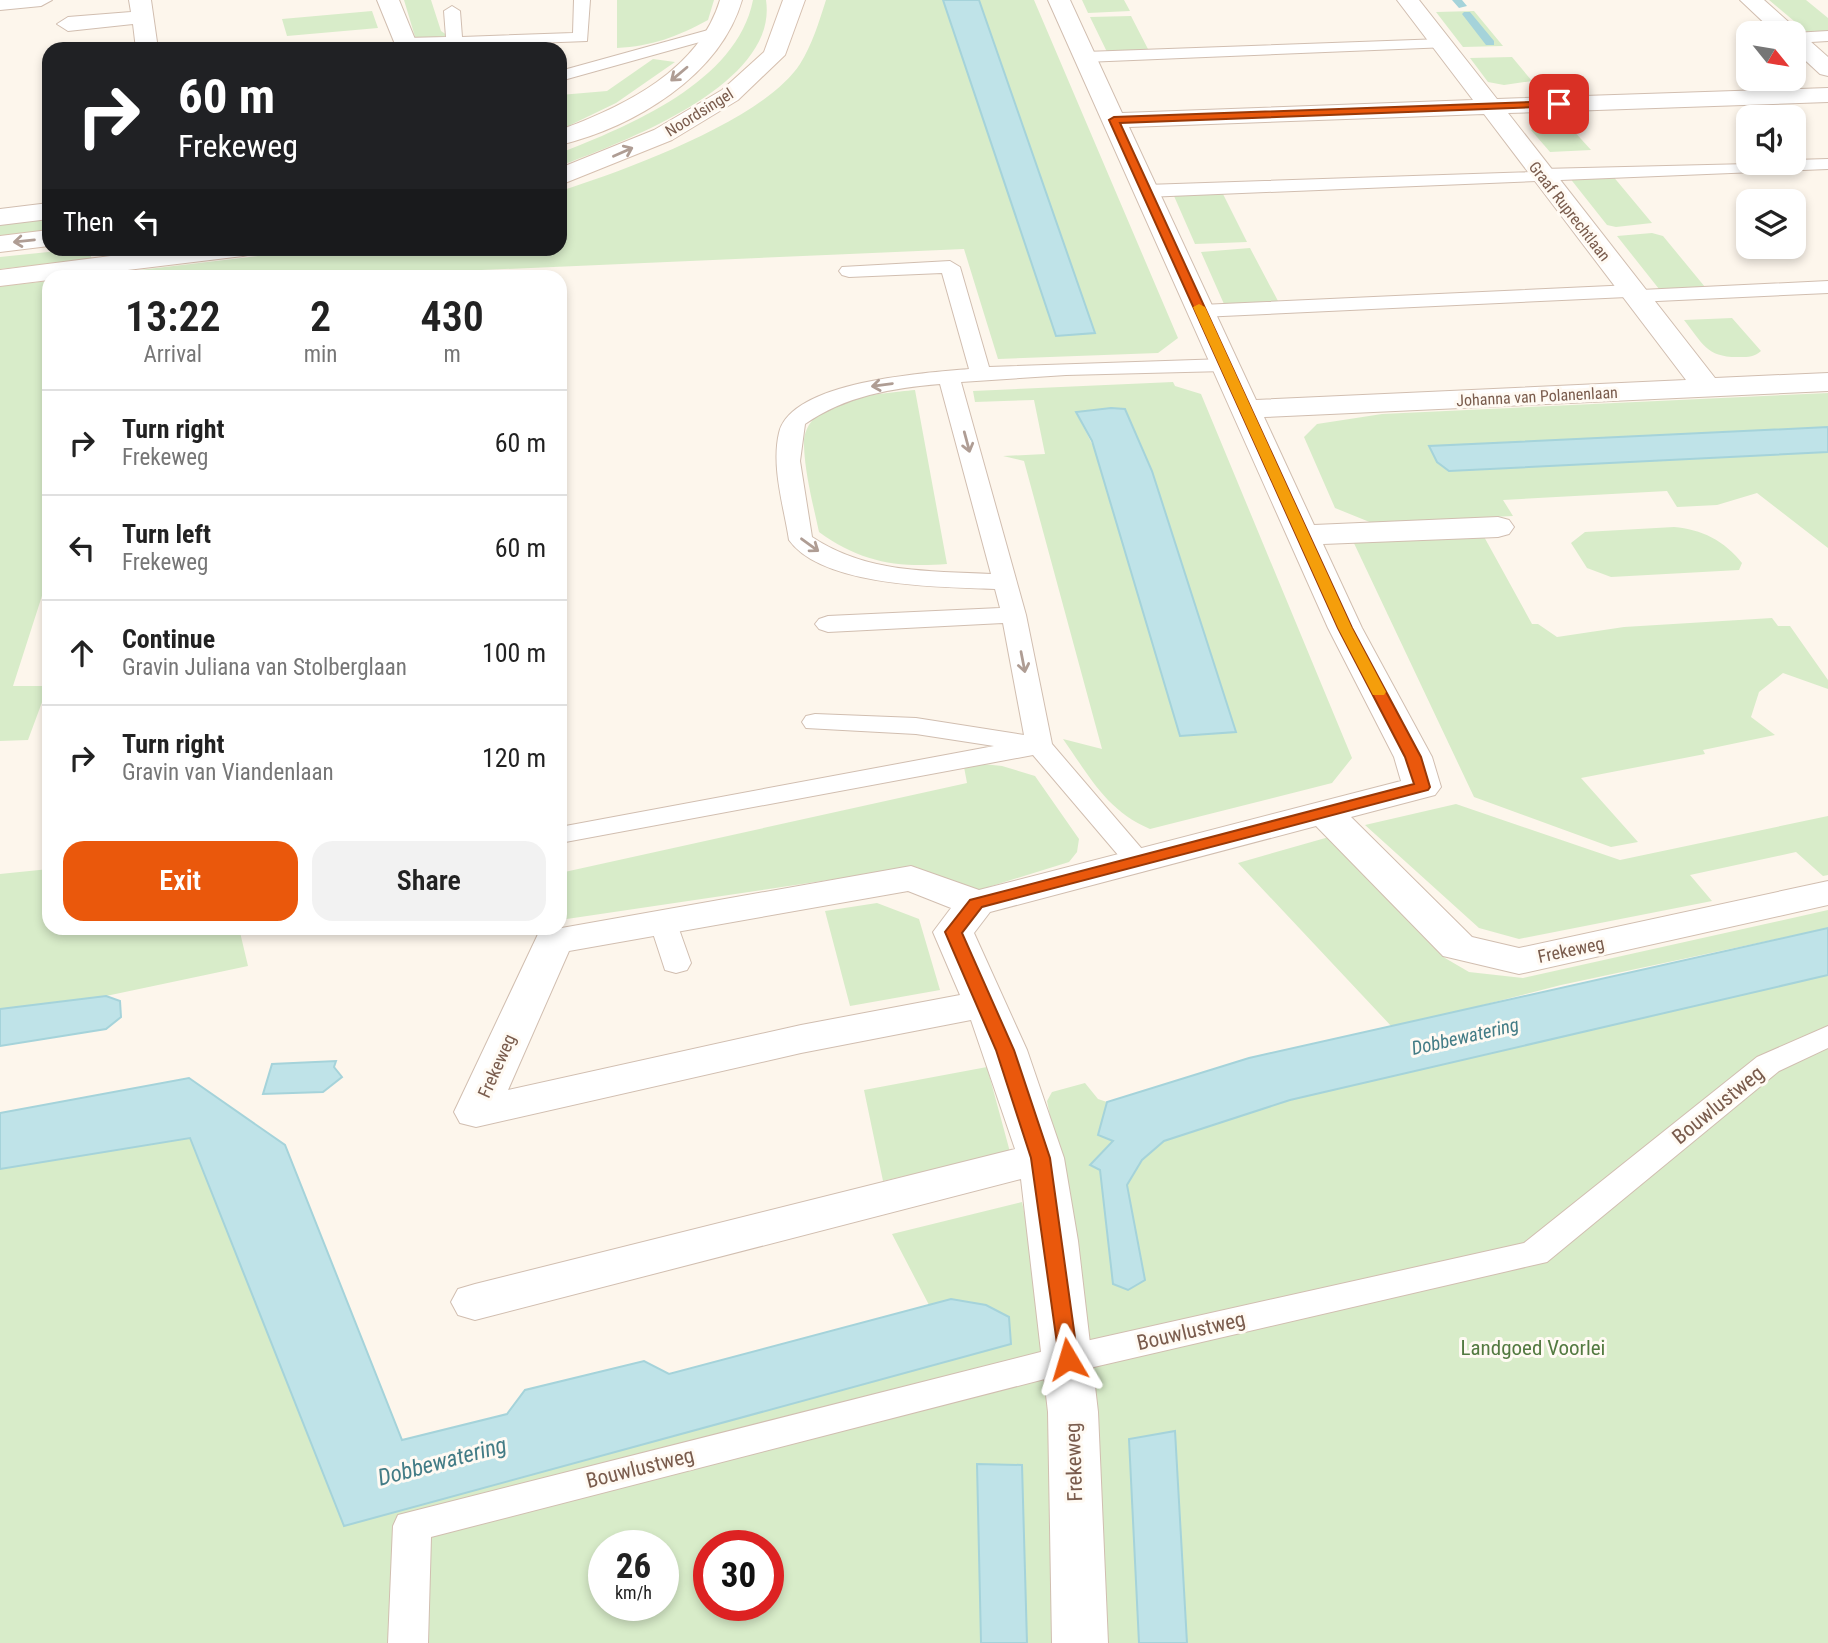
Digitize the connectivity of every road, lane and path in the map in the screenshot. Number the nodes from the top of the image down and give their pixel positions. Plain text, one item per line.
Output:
1 (41, 0) edge
2 (388, 0) edge
3 (582, 0) edge
4 (731, 0) edge
5 (794, 0) edge
6 (1059, 0) edge
7 (1408, 0) edge
8 (1751, 0) edge
9 (0, 4) edge
10 (141, 9) edge
11 (452, 11) dead end
12 (1775, 21) edge
13 (68, 24) dead end
14 (719, 32) junction
15 (1828, 36) edge
16 (1806, 37) edge
17 (454, 40) joint
18 (145, 42) edge
19 (405, 42) edge
20 (438, 42) edge
21 (480, 42) edge
22 (1442, 44) junction
23 (1806, 49) edge
24 (1085, 57) junction
25 (1828, 69) edge
26 (567, 74) edge
27 (1828, 95) edge
28 (1490, 107) junction
29 (1114, 120) junction
30 (567, 135) edge
31 (1736, 160) edge
32 (1806, 163) edge
33 (1828, 164) edge
34 (567, 174) edge
35 (1543, 176) junction
36 (1146, 191) junction
37 (42, 212) edge
38 (0, 216) edge
39 (42, 239) edge
40 (0, 244) edge
41 (178, 256) edge
42 (65, 270) edge
43 (849, 271) dead end
44 (42, 273) edge
45 (0, 278) edge
46 (1828, 287) edge
47 (1634, 293) junction
48 (1201, 312) junction
49 (1225, 365) junction
50 (981, 374) junction
51 (949, 376) junction
52 (1828, 382) edge
53 (1707, 388) junction
54 (1245, 409) junction
55 (1498, 527) dead end
56 (1303, 535) junction
57 (1005, 582) junction
58 (1014, 615) junction
59 (828, 624) dead end
60 (815, 722) dead end
61 (1039, 746) junction
62 (1324, 812) junction
63 (567, 834) edge
64 (1140, 863) junction
65 (1828, 893) edge
66 (976, 903) junction
67 (664, 921) junction
68 (676, 963) dead end
69 (985, 1004) junction
70 (1828, 1036) edge
71 (1041, 1158) junction
72 (475, 1302) dead end
73 (1068, 1359) junction
74 (408, 1643) edge
75 (1080, 1643) edge

1 - 9 street
2 - 19 street
3 - 21 lane
4 - 14 street
34 -> 5 street, Noordsingel
6 - 24 street
7 - 22 street, Graaf Ruprechtlaan
8 - 12 street
10 - 13 street
10 - 18 street
11 - 17 lane
14 - 26 lane
14 -> 30 street
15 - 16 lane
17 - 20 lane
22 - 24 lane
22 - 28 street, Graaf Ruprechtlaan
23 - 25 street
24 - 29 street
27 - 28 street
28 - 29 street
28 - 35 street, Graaf Ruprechtlaan
29 - 36 street
31 - 35 lane
32 - 33 lane
35 - 36 lane
35 - 47 street, Graaf Ruprechtlaan
36 - 48 street
37 - 38 street
39 -> 40 street
41 - 42 street
43 - 50 lane
44 - 45 street
46 - 47 lane
47 - 48 lane
47 - 53 street, Graaf Ruprechtlaan
48 - 49 street
49 - 50 lane
49 - 54 street
50 - 51 lane
51 -> 57 lane
51 -> 57 lane
52 - 53 street, Johanna van Polanenlaan
53 - 54 street, Johanna van Polanenlaan
54 - 56 street
55 - 56 street
56 - 62 street
57 - 58 lane
58 - 59 lane
58 -> 61 lane
60 - 61 lane
61 - 63 lane
61 - 64 lane
62 - 64 street
62 - 65 street, Frekeweg
64 - 66 street
66 - 67 street, Frekeweg
66 - 69 street, Frekeweg
67 - 68 lane
67 - 69 street, Frekeweg
69 - 71 street, Frekeweg
70 - 73 lane, Bouwlustweg
71 - 72 street
71 - 73 street, Frekeweg
73 - 74 lane, Bouwlustweg
73 - 75 street, Frekeweg

